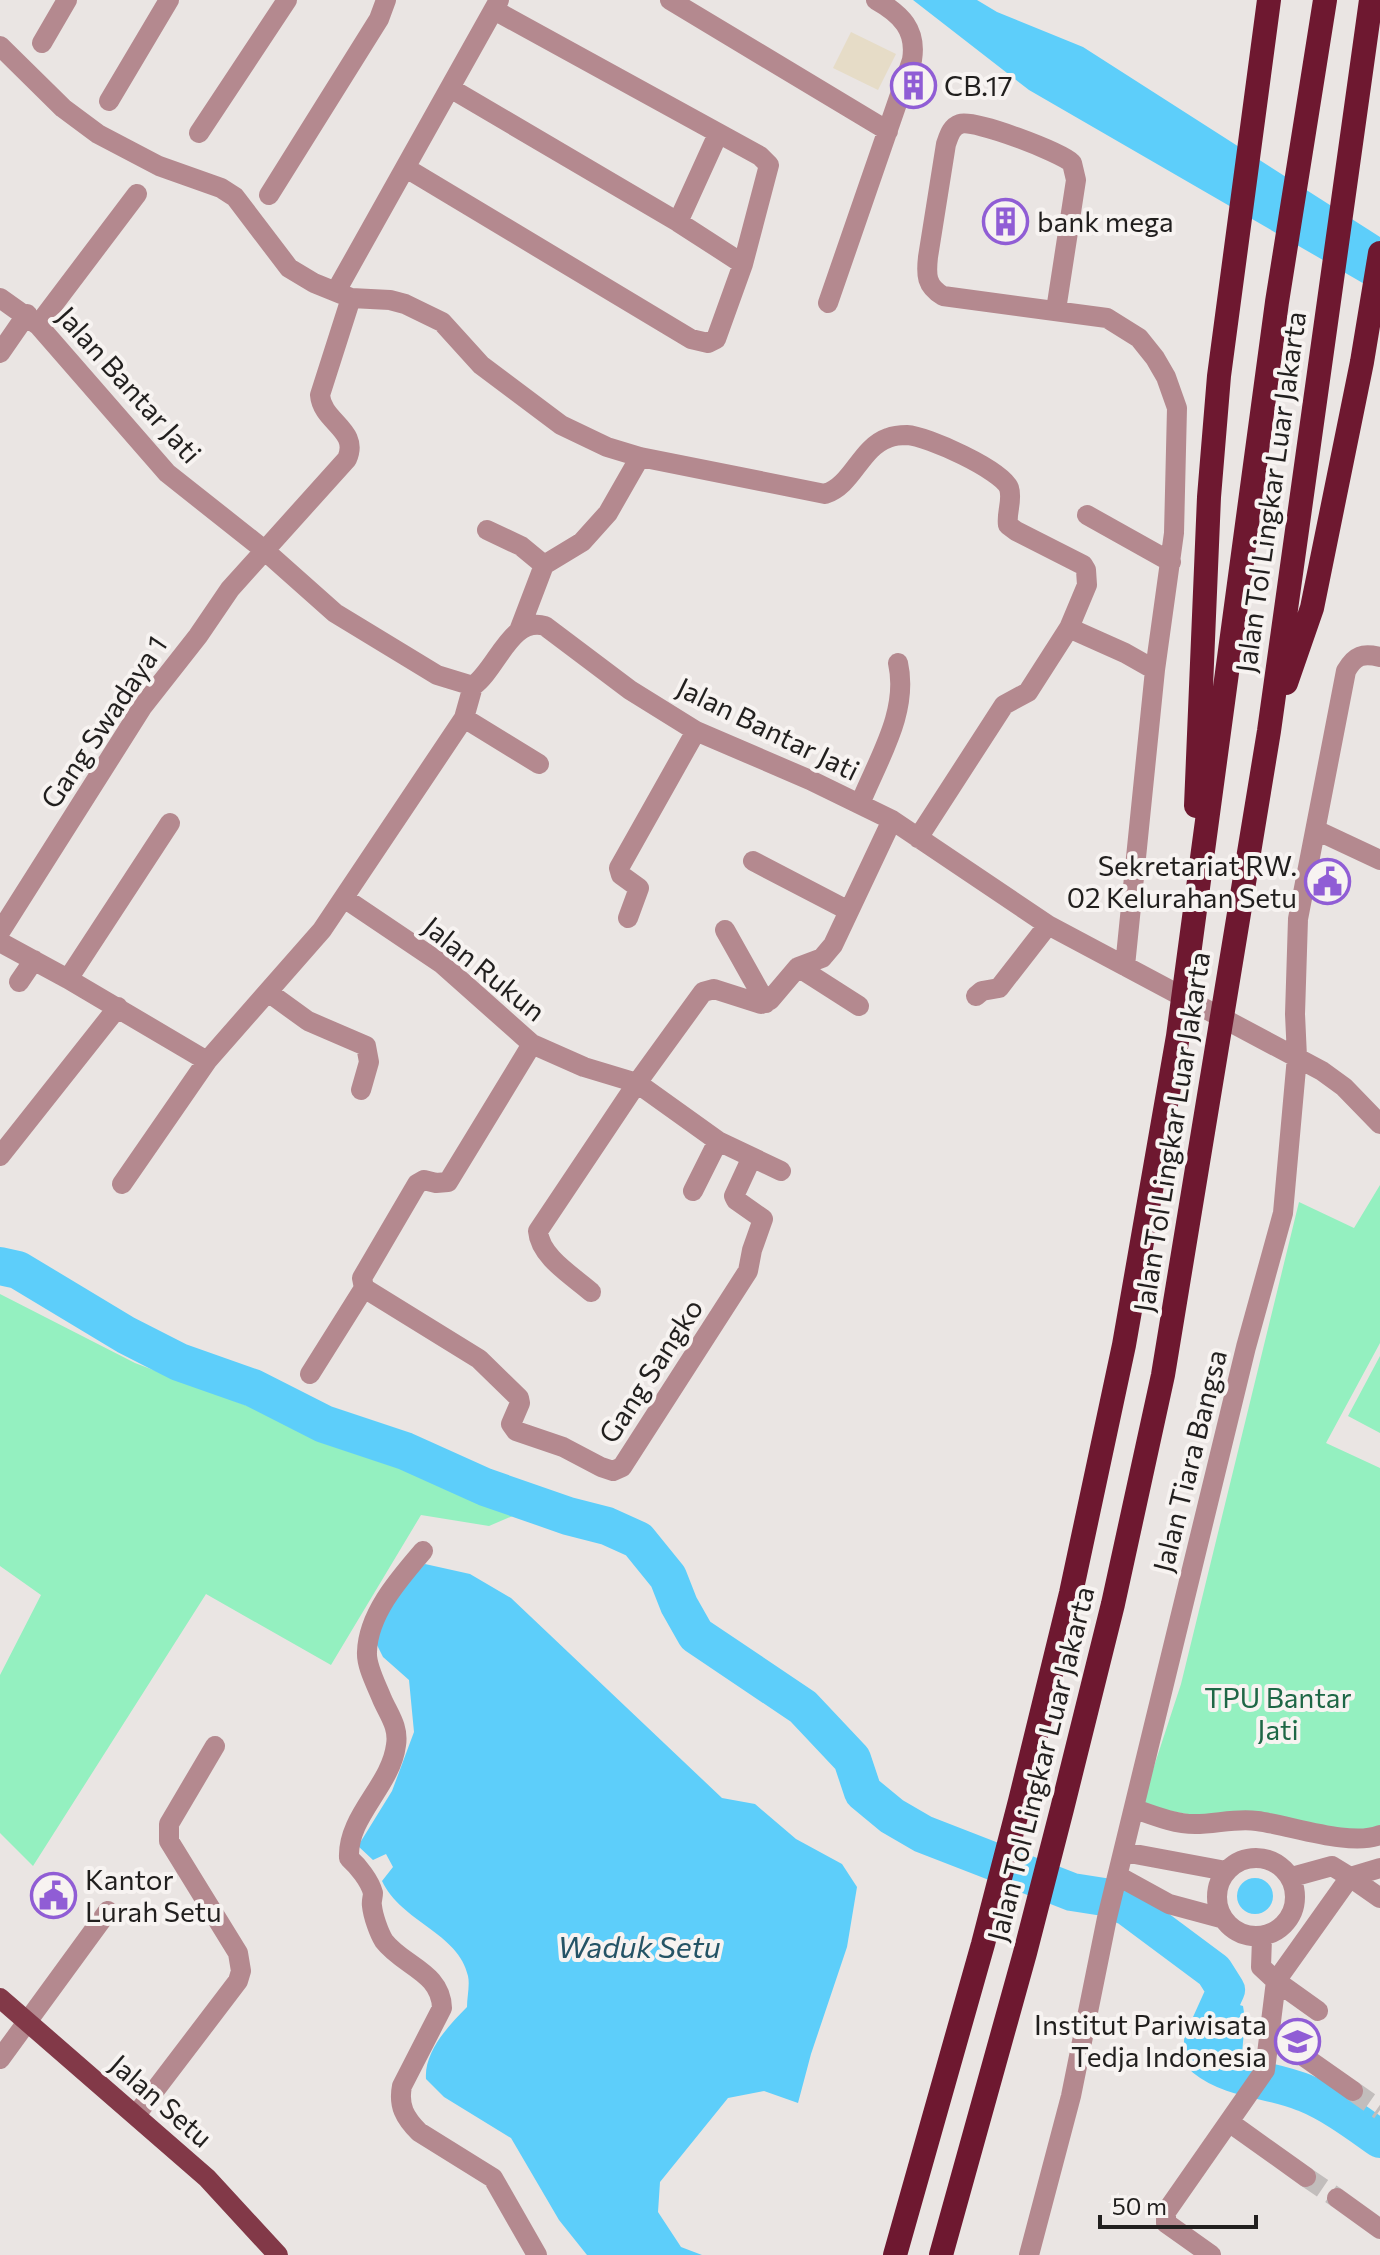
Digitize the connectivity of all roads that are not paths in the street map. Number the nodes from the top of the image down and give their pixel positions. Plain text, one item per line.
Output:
1 (67, 0) edge
2 (169, 0) edge
3 (287, 0) edge
4 (386, 0) edge
5 (670, 0) edge
6 (876, 0) edge
7 (1269, 0) edge
8 (1325, 0) edge
9 (1371, 0) edge
10 (497, 5) edge
11 (42, 43) dead end
12 (0, 46) edge
13 (450, 88) junction
14 (109, 101) dead end
15 (888, 131) junction
16 (199, 133) dead end
17 (718, 134) junction
18 (406, 168) junction
19 (137, 194) dead end
20 (269, 195) dead end
21 (678, 222) junction
22 (1380, 253) edge
23 (743, 264) junction
24 (346, 291) junction
25 (0, 298) edge
26 (828, 303) dead end
27 (1056, 310) junction
28 (33, 319) junction
29 (0, 353) edge
30 (640, 457) junction
31 (1087, 515) dead end
32 (487, 530) dead end
33 (263, 549) junction
34 (1171, 562) junction
35 (544, 565) junction
36 (520, 628) junction
37 (1069, 628) junction
38 (1380, 657) edge
39 (898, 663) dead end
40 (1155, 670) junction
41 (473, 686) junction
42 (464, 718) junction
43 (696, 731) junction
44 (1269, 731) junction
45 (539, 764) dead end
46 (860, 804) junction
47 (892, 820) junction
48 (170, 823) dead end
49 (1316, 830) junction
50 (918, 838) junction
51 (1380, 860) edge
52 (753, 861) dead end
53 (344, 898) junction
54 (849, 911) junction
55 (628, 918) dead end
56 (1048, 925) junction
57 (725, 930) dead end
58 (0, 932) edge
59 (0, 942) edge
60 (1189, 957) junction
61 (34, 960) junction
62 (798, 967) junction
63 (1132, 970) junction
64 (68, 979) junction
65 (19, 982) dead end
66 (268, 992) junction
67 (976, 996) dead end
68 (766, 1003) junction
69 (859, 1006) dead end
70 (118, 1007) junction
71 (532, 1044) junction
72 (1297, 1057) junction
73 (207, 1061) junction
74 (637, 1083) junction
75 (361, 1090) dead end
76 (1380, 1124) edge
77 (718, 1141) junction
78 (0, 1156) edge
79 (752, 1157) junction
80 (781, 1171) dead end
81 (122, 1184) dead end
82 (693, 1191) dead end
83 (364, 1288) junction
84 (591, 1292) dead end
85 (310, 1374) dead end
86 (423, 1551) dead end
87 (215, 1746) dead end
88 (1135, 1809) junction
89 (1380, 1835) edge
90 (1124, 1852) junction
91 (1380, 1868) edge
92 (1226, 1871) junction
93 (1292, 1877) junction
94 (1350, 1877) junction
95 (1117, 1881) junction
96 (1380, 1898) edge
97 (108, 1911) dead end
98 (1221, 1918) junction
99 (1262, 1938) junction
100 (1276, 1981) junction
101 (0, 1998) edge
102 (1318, 2011) dead end
103 (26, 2022) junction
104 (1269, 2032) junction
105 (0, 2059) edge
106 (1353, 2091) tunnel mouth
107 (136, 2115) junction
108 (1229, 2122) junction
109 (1306, 2177) tunnel mouth
110 (1337, 2198) tunnel mouth
111 (1380, 2229) edge
112 (278, 2255) edge
113 (537, 2255) edge
114 (895, 2255) edge
115 (941, 2255) edge
116 (1029, 2255) edge
117 (1211, 2255) edge

1 - 11 street
2 - 14 street
3 - 16 street
4 - 20 street
5 - 15 street
6 - 15 street
7 - 60 highway
8 - 60 highway, Jalan Tol Lingkar Luar Jakarta
9 - 44 highway, Jalan Tol Lingkar Luar Jakarta
10 - 13 street
10 - 17 street
12 - 24 street
13 - 18 street
13 - 21 street
15 - 26 street
17 - 21 street
17 - 23 street
18 - 23 street
18 - 24 street
19 - 28 street
21 - 23 street
22 - 44 highway
24 - 30 street
24 - 33 street, Gang Swadaya 1
25 - 28 street, Jalan Bantar Jati
27 - 27 street
27 - 34 street
28 - 29 street
28 - 33 street, Jalan Bantar Jati
30 - 35 street
30 - 37 street
31 - 34 street
32 - 35 street
33 - 41 street, Jalan Bantar Jati
33 - 58 street, Gang Swadaya 1
34 - 40 street
35 - 36 street
36 - 41 street
36 - 43 street, Jalan Bantar Jati
37 - 40 street
37 - 50 street
38 - 49 street, Jalan Tiara Bangsa
39 - 46 street
40 - 63 street
41 - 42 street
42 - 45 street
42 - 53 street
43 - 46 street, Jalan Bantar Jati
43 - 55 street
44 - 115 highway, Jalan Tol Lingkar Luar Jakarta
46 - 47 street, Jalan Bantar Jati
47 - 50 street, Jalan Bantar Jati
47 - 54 street
48 - 64 street
49 - 51 street
49 - 72 street, Jalan Tiara Bangsa
50 - 56 street, Jalan Bantar Jati
52 - 54 street
53 - 66 street
53 - 71 street, Jalan Rukun
54 - 62 street
56 - 63 street, Jalan Bantar Jati
56 - 67 street
57 - 68 street
59 - 61 street
60 - 114 highway, Jalan Tol Lingkar Luar Jakarta
61 - 64 street
61 - 65 street
62 - 68 street
62 - 69 street
63 - 72 street, Jalan Bantar Jati
64 - 70 street
66 - 73 street
66 - 75 street
68 - 74 street
70 - 73 street
70 - 78 street
71 - 74 street, Jalan Rukun
71 - 83 street
72 - 76 street, Jalan Bantar Jati
72 - 88 street, Jalan Tiara Bangsa
73 - 81 street
74 - 77 street, Jalan Rukun
74 - 84 street
77 - 79 street, Jalan Rukun
77 - 82 street
79 - 80 street, Jalan Rukun
79 - 83 street, Gang Sangko
83 - 85 street
86 - 113 street
87 - 107 street
88 - 89 street
88 - 90 street, Jalan Tiara Bangsa
90 - 92 street
90 - 95 street, Jalan Tiara Bangsa
91 - 94 street
92 - 93 street
92 - 98 street
93 - 94 street
93 - 99 street
94 - 96 street
94 - 100 street
95 - 98 street
95 - 116 street, Jalan Tiara Bangsa
97 - 103 street
98 - 99 street
99 - 100 street
100 - 102 street
100 - 104 street
101 - 103 main road, Jalan Setu
103 - 105 street
103 - 107 main road, Jalan Setu
104 - 106 street
104 - 108 street
107 - 112 main road, Jalan Setu
108 - 109 street
108 - 117 street
110 - 111 street

